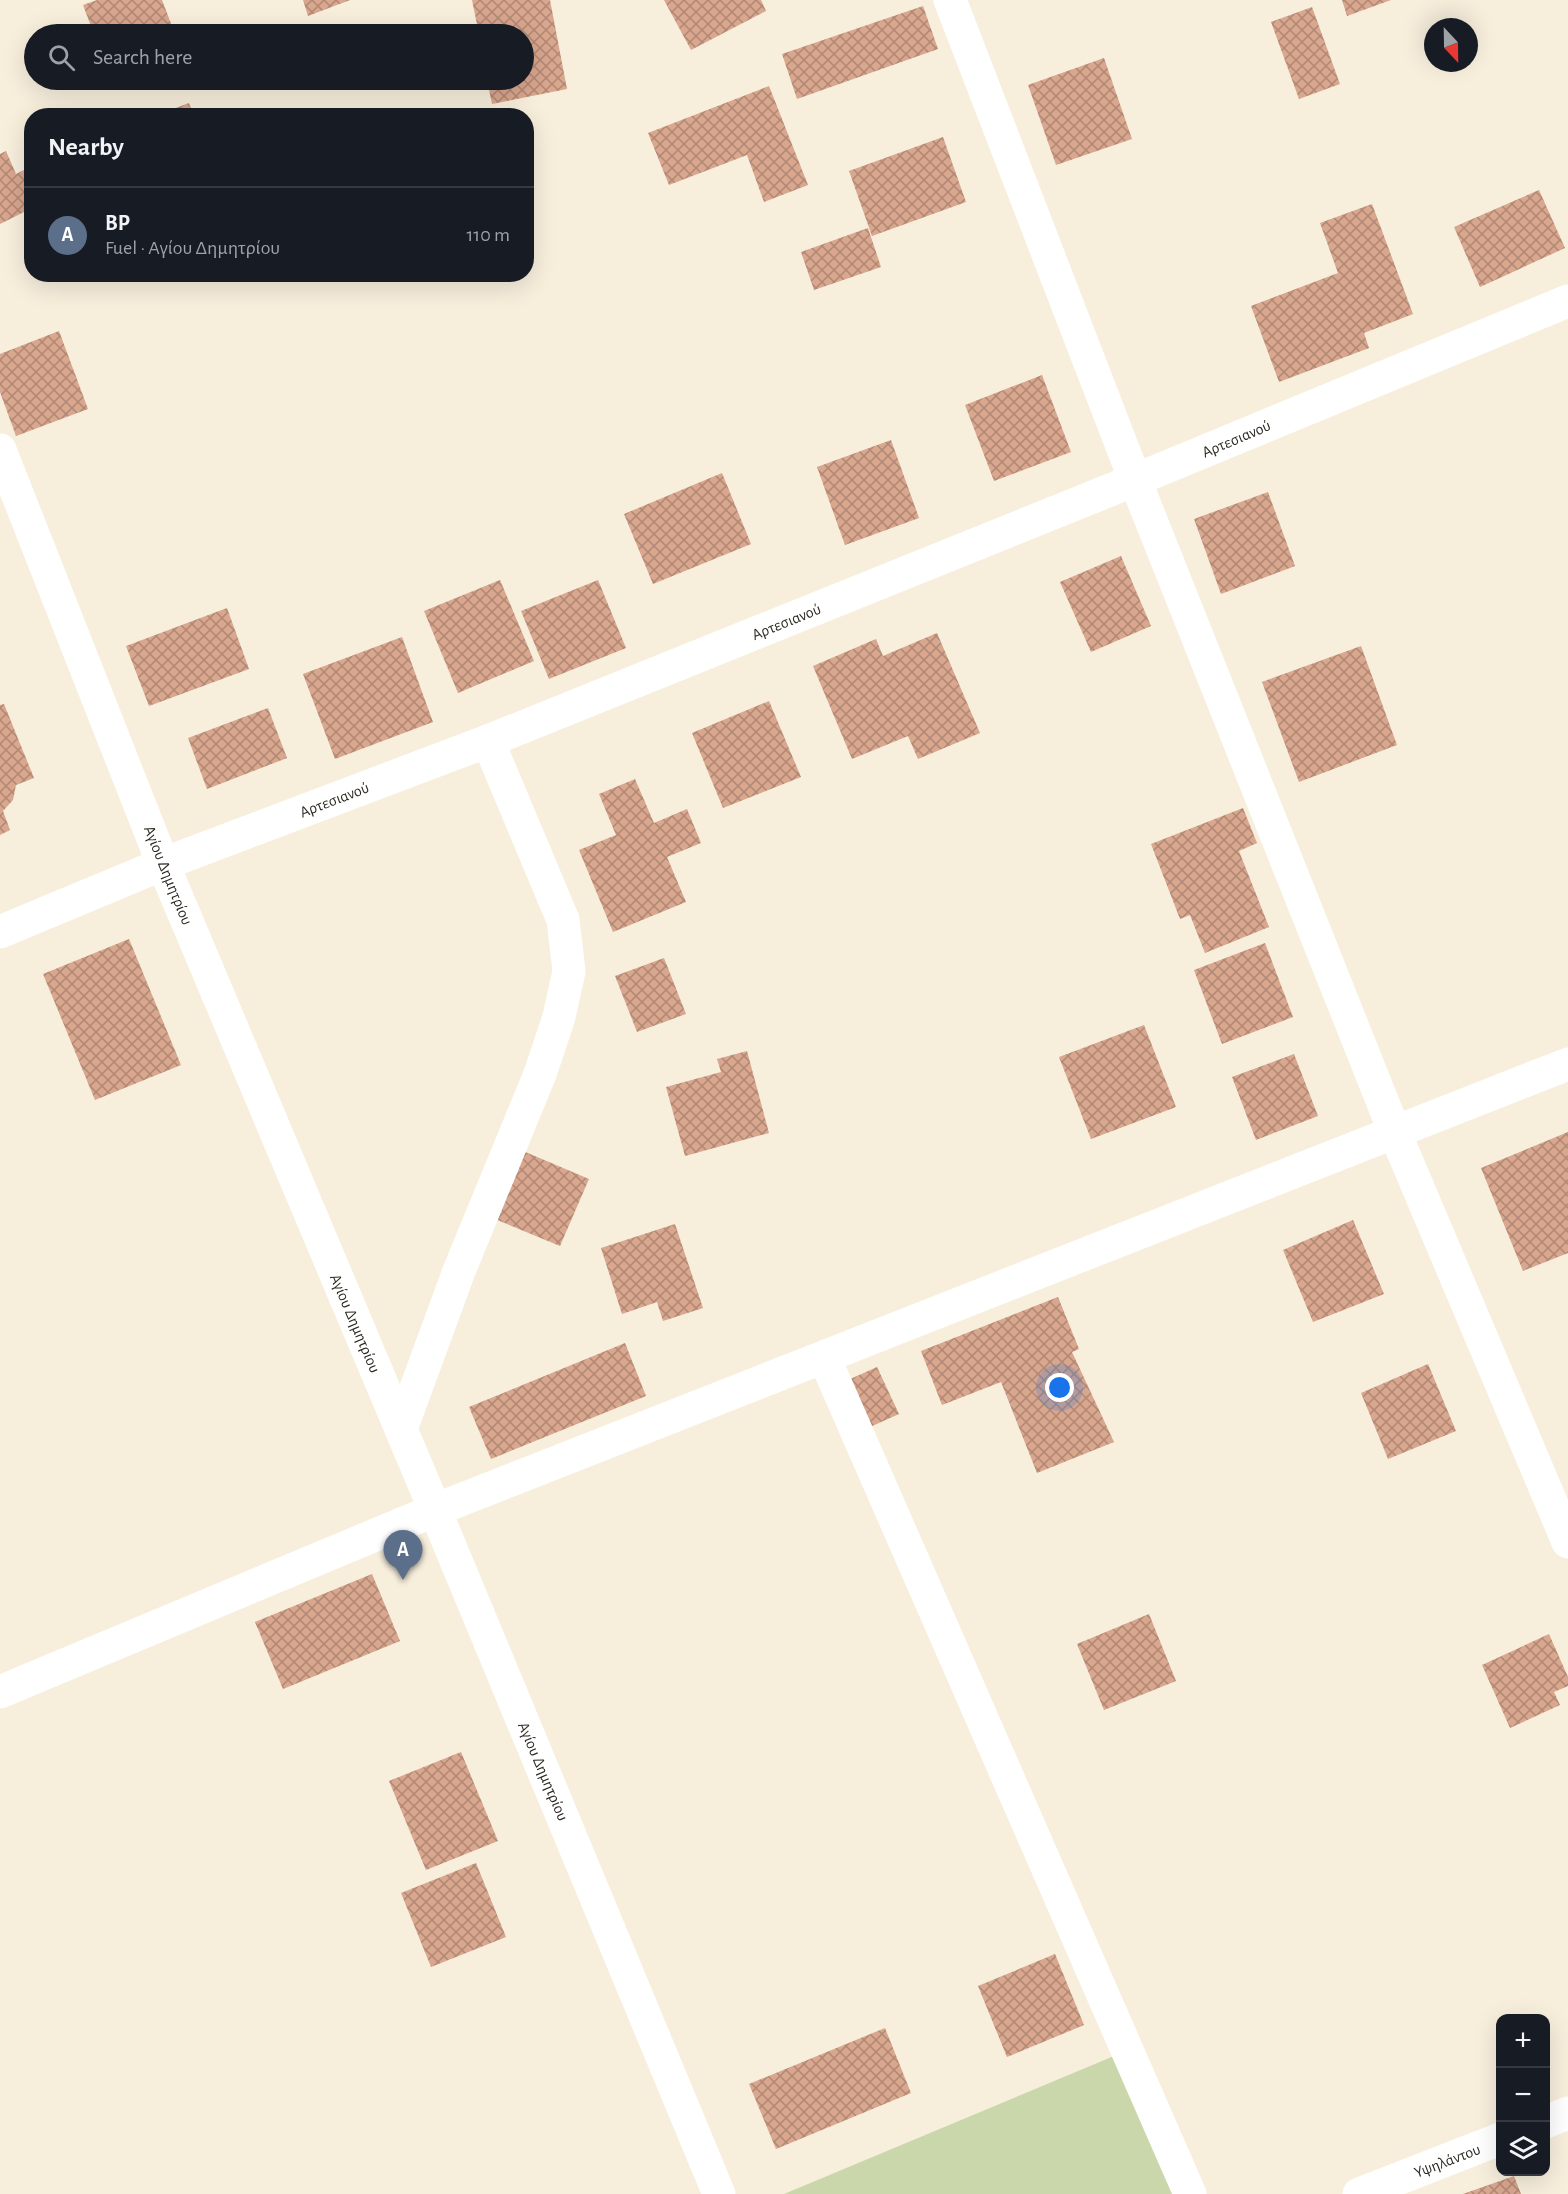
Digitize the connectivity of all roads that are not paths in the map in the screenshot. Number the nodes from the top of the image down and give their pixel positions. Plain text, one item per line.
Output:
1 (950, 0) edge
2 (1568, 301) edge
3 (0, 450) edge
4 (1135, 480) junction
5 (488, 741) junction
6 (163, 864) junction
7 (0, 932) edge
8 (1568, 1064) edge
9 (1395, 1133) junction
10 (824, 1357) junction
11 (401, 1429) junction
12 (435, 1510) junction
13 (1568, 1542) edge
14 (0, 1692) edge
15 (1568, 2113) edge
16 (1550, 2120) edge
17 (1496, 2141) edge
18 (719, 2194) edge
19 (1190, 2194) edge
20 (1359, 2194) edge

1 - 4 street
2 - 4 street, Αρτεσιανού
3 - 6 street, Αγίου Δημητρίου
4 - 5 street, Αρτεσιανού
4 - 9 street
5 - 6 street, Αρτεσιανού
5 - 11 street
6 - 7 street, Αρτεσιανού
6 - 11 street, Αγίου Δημητρίου
8 - 9 street
9 - 10 street
9 - 13 street
10 - 12 street
10 - 19 street
11 - 12 street, Αγίου Δημητρίου
12 - 14 street
12 - 18 street, Αγίου Δημητρίου
15 - 16 street
17 - 20 street, Υψηλάντου

